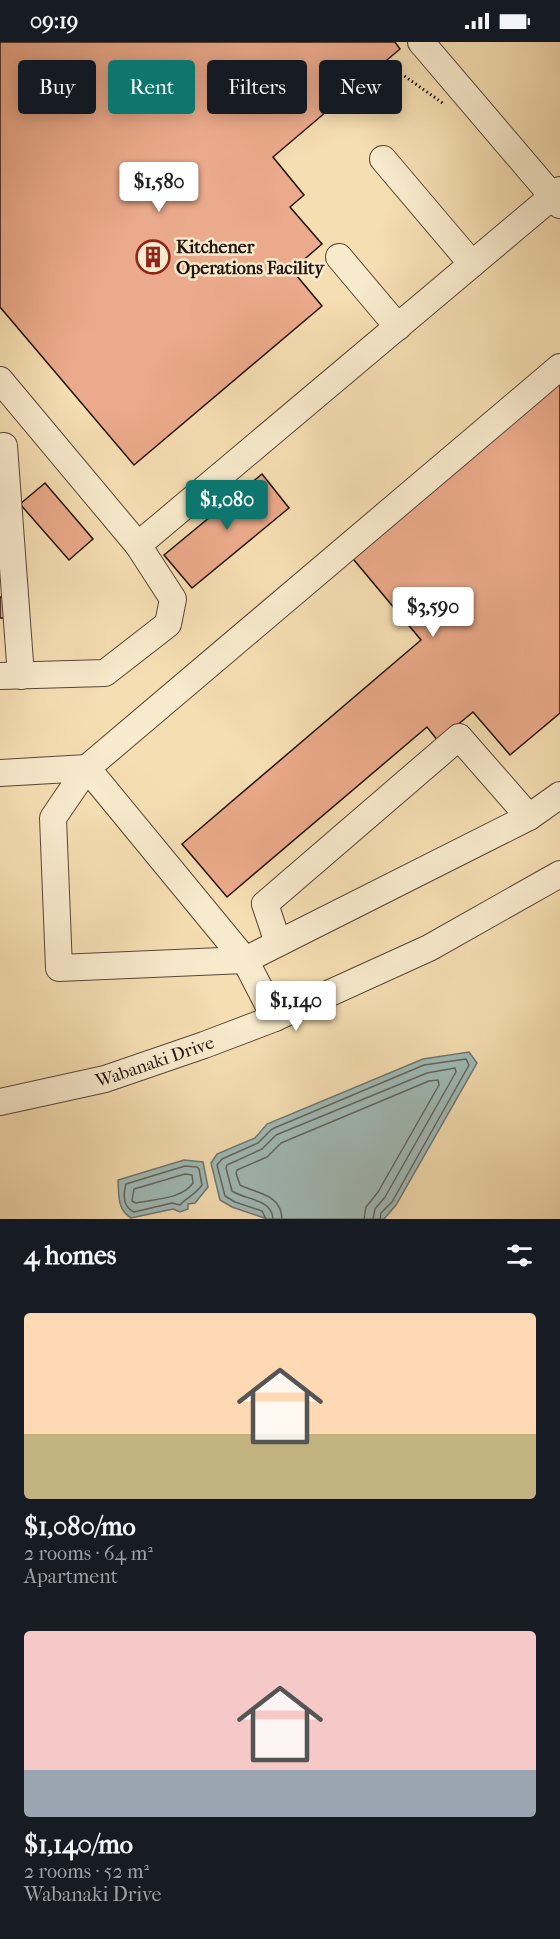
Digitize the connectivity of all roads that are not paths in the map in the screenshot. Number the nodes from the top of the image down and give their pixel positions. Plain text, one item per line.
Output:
1 (421, 42) edge
2 (383, 159) dead end
3 (558, 197) edge
4 (339, 257) dead end
5 (472, 264) junction
6 (398, 327) junction
7 (560, 367) edge
8 (0, 380) edge
9 (34, 421) junction
10 (2, 448) edge
11 (5, 525) edge
12 (138, 545) junction
13 (10, 676) edge
14 (87, 768) junction
15 (0, 773) edge
16 (560, 795) edge
17 (529, 817) junction
18 (560, 874) edge
19 (278, 943) junction
20 (245, 960) junction
21 (275, 1018) junction
22 (0, 1102) edge

1 - 3 street
2 - 5 street
3 - 5 street
4 - 6 street
5 - 6 street
6 - 12 street
7 - 14 street
8 - 9 street
9 - 10 street
9 - 12 street
10 - 11 street
11 - 13 street
12 - 13 street
14 - 15 street
14 - 20 street
14 - 20 street
16 - 17 street
17 - 19 street
17 - 19 street
18 - 21 street, Wabanaki Drive
19 - 20 street
20 - 21 street
21 - 22 street, Wabanaki Drive

